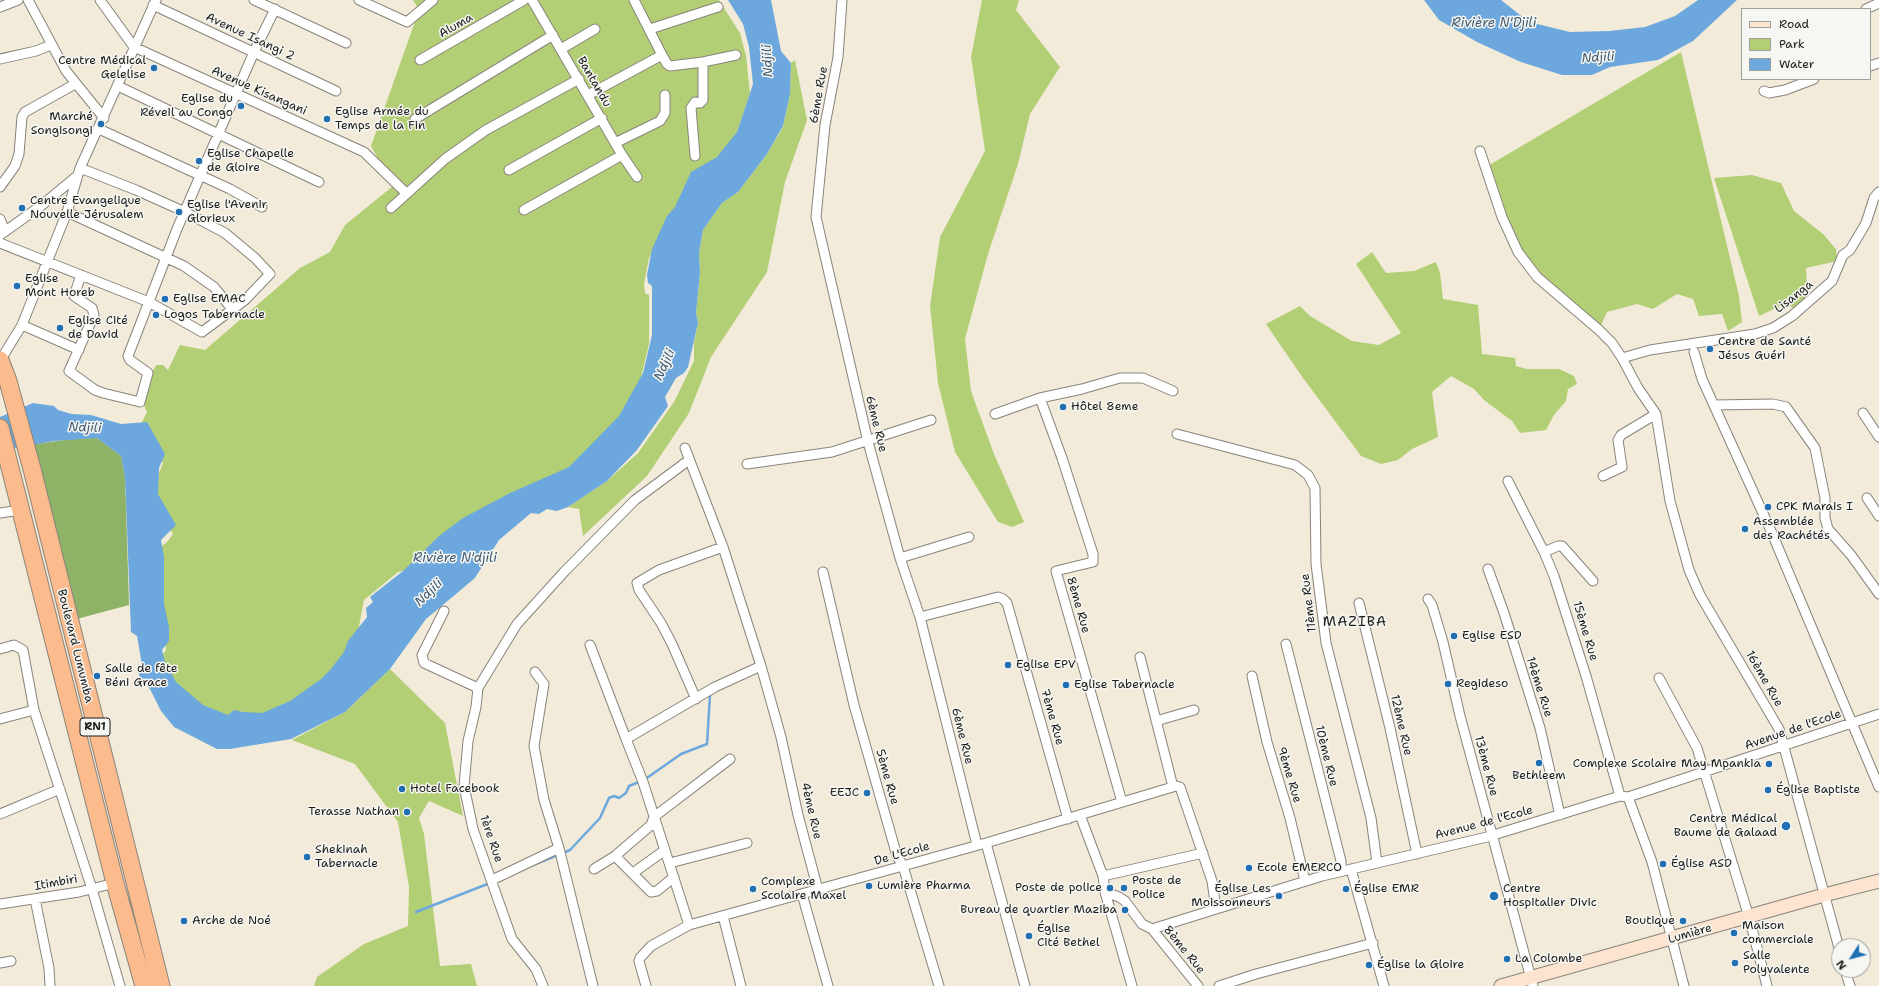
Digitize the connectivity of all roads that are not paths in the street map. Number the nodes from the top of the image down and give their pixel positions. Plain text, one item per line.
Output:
1 (18, 0) edge
2 (28, 0) edge
3 (100, 0) edge
4 (254, 0) edge
5 (359, 0) edge
6 (433, 0) edge
7 (524, 0) edge
8 (532, 0) edge
9 (634, 0) edge
10 (842, 0) edge
11 (1879, 2) edge
12 (154, 3) edge
13 (0, 6) edge
14 (718, 7) dead end
15 (1868, 8) edge
16 (274, 9) junction
17 (595, 28) dead end
18 (650, 29) junction
19 (553, 35) junction
20 (346, 43) dead end
21 (51, 45) junction
22 (134, 47) junction
23 (561, 49) junction
24 (254, 52) junction
25 (661, 53) junction
26 (736, 55) dead end
27 (0, 59) edge
28 (420, 60) dead end
29 (703, 62) junction
30 (579, 79) junction
31 (1811, 80) edge
32 (75, 84) junction
33 (118, 86) junction
34 (336, 91) dead end
35 (1764, 91) dead end
36 (236, 94) junction
37 (588, 95) junction
38 (665, 95) dead end
39 (104, 118) junction
40 (602, 118) junction
41 (415, 119) dead end
42 (99, 129) junction
43 (219, 134) junction
44 (615, 143) junction
45 (1480, 151) dead end
46 (622, 155) junction
47 (696, 156) dead end
48 (509, 170) dead end
49 (79, 172) junction
50 (201, 176) junction
51 (637, 177) dead end
52 (319, 182) dead end
53 (0, 187) edge
54 (1879, 192) edge
55 (406, 193) junction
56 (262, 207) dead end
57 (391, 208) dead end
58 (524, 210) dead end
59 (67, 212) junction
60 (185, 212) junction
61 (0, 219) edge
62 (3, 233) edge
63 (0, 243) edge
64 (167, 258) junction
65 (48, 261) junction
66 (81, 275) junction
67 (149, 302) junction
68 (232, 309) junction
69 (22, 325) junction
70 (79, 350) junction
71 (1694, 352) dead end
72 (1622, 358) junction
73 (0, 360) edge
74 (1173, 391) dead end
75 (1040, 398) junction
76 (1715, 405) junction
77 (1863, 413) dead end
78 (995, 414) dead end
79 (1656, 414) junction
80 (932, 420) dead end
81 (1, 433) edge
82 (1177, 434) dead end
83 (1879, 437) edge
84 (868, 442) junction
85 (685, 448) dead end
86 (689, 460) junction
87 (747, 464) dead end
88 (1603, 476) dead end
89 (1508, 481) dead end
90 (1867, 498) dead end
91 (20, 510) junction
92 (0, 513) edge
93 (1879, 516) edge
94 (969, 537) dead end
95 (723, 547) junction
96 (1544, 552) junction
97 (900, 558) junction
98 (1488, 570) dead end
99 (823, 572) dead end
100 (1593, 581) dead end
101 (1879, 594) edge
102 (1428, 600) dead end
103 (1359, 603) dead end
104 (444, 611) dead end
105 (920, 617) junction
106 (1286, 644) dead end
107 (590, 645) dead end
108 (0, 649) edge
109 (1140, 657) dead end
110 (761, 666) junction
111 (535, 672) dead end
112 (1252, 676) dead end
113 (1659, 678) dead end
114 (478, 688) junction
115 (696, 699) junction
116 (34, 710) junction
117 (1194, 710) dead end
118 (1879, 714) edge
119 (0, 719) edge
120 (1156, 722) junction
121 (1852, 723) junction
122 (626, 739) junction
123 (1784, 746) junction
124 (730, 759) dead end
125 (1705, 772) junction
126 (1177, 787) junction
127 (1879, 788) edge
128 (60, 789) junction
129 (1624, 796) junction
130 (1122, 802) junction
131 (0, 814) edge
132 (1080, 815) junction
133 (1560, 815) junction
134 (654, 817) junction
135 (1068, 819) junction
136 (1492, 835) junction
137 (747, 843) dead end
138 (986, 843) junction
139 (977, 845) junction
140 (558, 848) junction
141 (665, 850) junction
142 (1203, 853) junction
143 (1417, 854) junction
144 (615, 856) junction
145 (670, 863) junction
146 (1377, 863) junction
147 (903, 866) junction
148 (594, 869) dead end
149 (1351, 869) junction
150 (1336, 872) junction
151 (633, 873) junction
152 (1103, 876) junction
153 (674, 877) junction
154 (1305, 881) junction
155 (1879, 881) edge
156 (493, 882) junction
157 (115, 883) junction
158 (92, 888) junction
159 (818, 890) junction
160 (1105, 892) junction
161 (802, 894) junction
162 (1824, 895) junction
163 (35, 899) junction
164 (0, 904) edge
165 (1216, 909) junction
166 (723, 916) junction
167 (1749, 917) junction
168 (689, 925) junction
169 (1152, 929) junction
170 (1836, 938) edge
171 (1672, 939) junction
172 (1373, 943) junction
173 (11, 961) dead end
174 (0, 963) edge
175 (1532, 982) edge
176 (50, 986) edge
177 (120, 986) edge
178 (144, 986) edge
179 (161, 986) edge
180 (543, 986) edge
181 (593, 986) edge
182 (646, 986) edge
183 (741, 986) edge
184 (828, 986) edge
185 (939, 986) edge
186 (1025, 986) edge
187 (1132, 986) edge
188 (1198, 986) edge
189 (1219, 986) edge
190 (1384, 986) edge
191 (1501, 986) edge
192 (1684, 986) edge
193 (1767, 986) edge

1 - 13 street
2 - 21 street
3 - 22 street
4 - 16 street
5 - 6 street
7 - 28 street, Aluma
8 - 19 street, Bantandu
9 - 18 street
10 - 84 street, 6ème Rue
11 - 15 street
12 - 22 street
12 - 24 street, Avenue Isangi 2
14 - 18 street
16 - 20 street
16 - 24 street
17 - 23 street
18 - 25 street
19 - 23 street, Bantandu
19 - 41 street
21 - 27 street
21 - 32 street
22 - 33 street
22 - 36 street, Avenue Kisangani
23 - 30 street, Bantandu
24 - 34 street, Avenue Isangi 2
24 - 36 street
25 - 29 street
25 - 37 street
26 - 29 street
29 - 47 street
30 - 37 street, Bantandu
30 - 55 street
31 - 35 street
32 - 39 street
32 - 53 street
33 - 39 street
33 - 43 street
36 - 43 street
36 - 55 street, Avenue Kisangani
37 - 40 street, Bantandu
38 - 44 street
39 - 42 street
40 - 44 street, Bantandu
40 - 48 street
42 - 49 street
42 - 50 street
43 - 50 street
43 - 52 street
44 - 46 street, Bantandu
45 - 72 street
46 - 51 street, Bantandu
46 - 58 street
49 - 59 street
49 - 60 street
49 - 62 street
50 - 56 street
50 - 60 street
54 - 72 street, Lisanga
55 - 57 street
59 - 64 street
59 - 65 street
60 - 64 street
60 - 68 street
61 - 62 street
63 - 65 street
64 - 67 street
64 - 68 street
65 - 66 street
65 - 69 street
66 - 67 street
66 - 70 street
67 - 68 street
67 - 70 street
69 - 70 street
69 - 73 street
71 - 76 street
72 - 79 street
73 - 179 highway, Boulevard Lumumba / RN1
74 - 75 street
75 - 78 street
75 - 130 street, 8ème Rue
76 - 101 street
76 - 121 street
77 - 83 street
79 - 88 street
79 - 123 street, 16ème Rue
80 - 84 street
81 - 91 highway, Boulevard Lumumba / RN1
82 - 146 street, 11ème Rue
84 - 87 street
84 - 97 street, 6ème Rue
85 - 86 street, 4ème Rue
86 - 95 street, 4ème Rue
86 - 114 street
89 - 96 street, 15ème Rue
90 - 93 street
91 - 92 street
91 - 157 highway, Boulevard Lumumba / RN1
94 - 97 street
95 - 110 street, 4ème Rue
95 - 115 street
96 - 100 street
96 - 129 street, 15ème Rue
97 - 105 street, 6ème Rue
98 - 133 street, 14ème Rue
99 - 147 street, 5ème Rue
102 - 136 street, 13ème Rue
103 - 143 street, 12ème Rue
104 - 114 street
105 - 135 street, 7ème Rue
105 - 139 street, 6ème Rue
106 - 150 street, 10ème Rue
107 - 122 street
108 - 116 street
109 - 120 street
110 - 115 street
110 - 159 street, 4ème Rue
111 - 140 street
112 - 154 street, 9ème Rue
113 - 125 street
114 - 156 street, 1ère Rue
115 - 122 street
116 - 119 street
116 - 128 street
117 - 120 street
118 - 121 street, Avenue de l'Ecole
120 - 126 street
121 - 123 street, Avenue de l'Ecole
121 - 127 street
122 - 134 street
123 - 125 street, Avenue de l'Ecole
123 - 162 street, 16ème Rue
124 - 134 street
125 - 129 street, Avenue de l'Ecole
125 - 167 street
126 - 130 street, De L'Ecole
126 - 142 street
128 - 131 street
128 - 158 street
129 - 133 street, Avenue de l'Ecole
129 - 171 street, 15ème Rue
130 - 132 street, De L'Ecole
132 - 135 street, De L'Ecole
132 - 152 street
133 - 136 street, Avenue de l'Ecole
134 - 141 street
134 - 144 street
135 - 138 street, De L'Ecole
136 - 143 street, Avenue de l'Ecole
136 - 175 street, 13ème Rue
137 - 145 street
138 - 139 street, De L'Ecole
138 - 186 street
139 - 147 street, De L'Ecole
140 - 156 street
140 - 181 street
141 - 145 street
141 - 151 street
142 - 152 street
142 - 165 street
143 - 146 street, Avenue de l'Ecole
144 - 148 street
144 - 151 street
145 - 153 street
146 - 149 street, Avenue de l'Ecole
147 - 159 street, De L'Ecole
147 - 185 street, 5ème Rue
149 - 150 street, Avenue de l'Ecole
149 - 172 street
150 - 154 street, Avenue de l'Ecole
151 - 153 street
152 - 160 street
153 - 168 street
154 - 165 street, Avenue de l'Ecole
155 - 162 street, Lumière
156 - 180 street, 1ère Rue
157 - 158 street, Itimbiri
157 - 178 highway, Boulevard Lumumba / RN1
158 - 163 street, Itimbiri
158 - 177 street
159 - 161 street, De L'Ecole
160 - 169 street
160 - 187 street
161 - 166 street, De L'Ecole
161 - 184 street
162 - 167 street, Lumière
162 - 170 street, 16ème Rue
163 - 164 street, Itimbiri
163 - 176 street
165 - 169 street, Avenue de l'Ecole
166 - 168 street, De L'Ecole
166 - 183 street
167 - 171 street, Lumière
167 - 193 street
168 - 182 street, De L'Ecole
169 - 188 street, 8ème Rue
171 - 175 street, Lumière
171 - 192 street, 15ème Rue
172 - 189 street
172 - 190 street
173 - 174 street
175 - 191 street, Lumière

